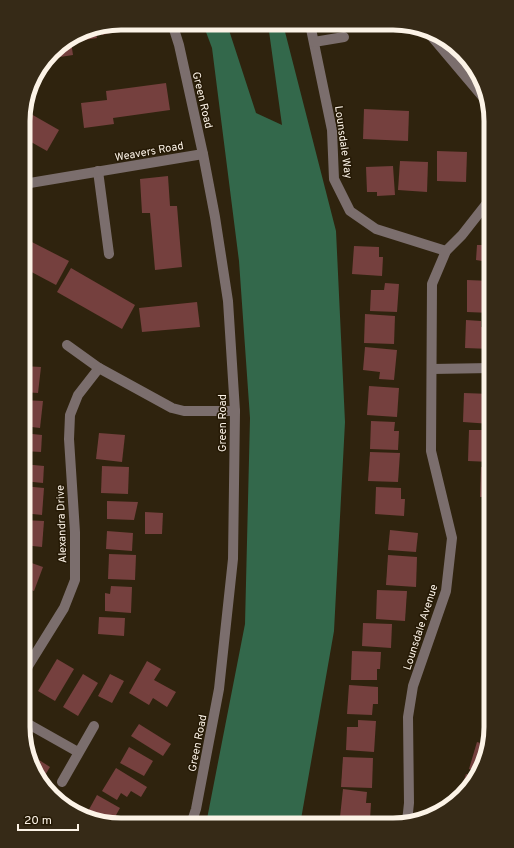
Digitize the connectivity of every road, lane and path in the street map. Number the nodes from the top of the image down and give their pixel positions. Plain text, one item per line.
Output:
1 (174, 30) edge
2 (311, 30) edge
3 (344, 37) dead end
4 (435, 40) edge
5 (314, 42) junction
6 (480, 93) edge
7 (203, 154) junction
8 (98, 171) junction
9 (30, 183) edge
10 (484, 207) edge
11 (446, 251) junction
12 (109, 254) dead end
13 (67, 345) dead end
14 (99, 368) junction
15 (484, 368) edge
16 (432, 370) junction
17 (235, 411) junction
18 (30, 663) edge
19 (30, 725) edge
20 (94, 726) dead end
21 (78, 752) junction
22 (62, 782) dead end
23 (408, 817) edge
24 (193, 818) edge

1 - 7 street, Green Road
2 - 5 street, Lounsdale Way
3 - 5 street
4 - 6 street
5 - 11 street, Lounsdale Way
7 - 8 street, Weavers Road
7 - 17 street, Green Road
8 - 9 street, Weavers Road
8 - 12 street
10 - 11 street, Lounsdale Avenue
11 - 16 street, Lounsdale Avenue
13 - 14 street
14 - 17 street
14 - 18 street, Alexandra Drive
15 - 16 street
16 - 23 street, Lounsdale Avenue
17 - 24 street, Green Road
19 - 21 street
20 - 21 street
21 - 22 street

